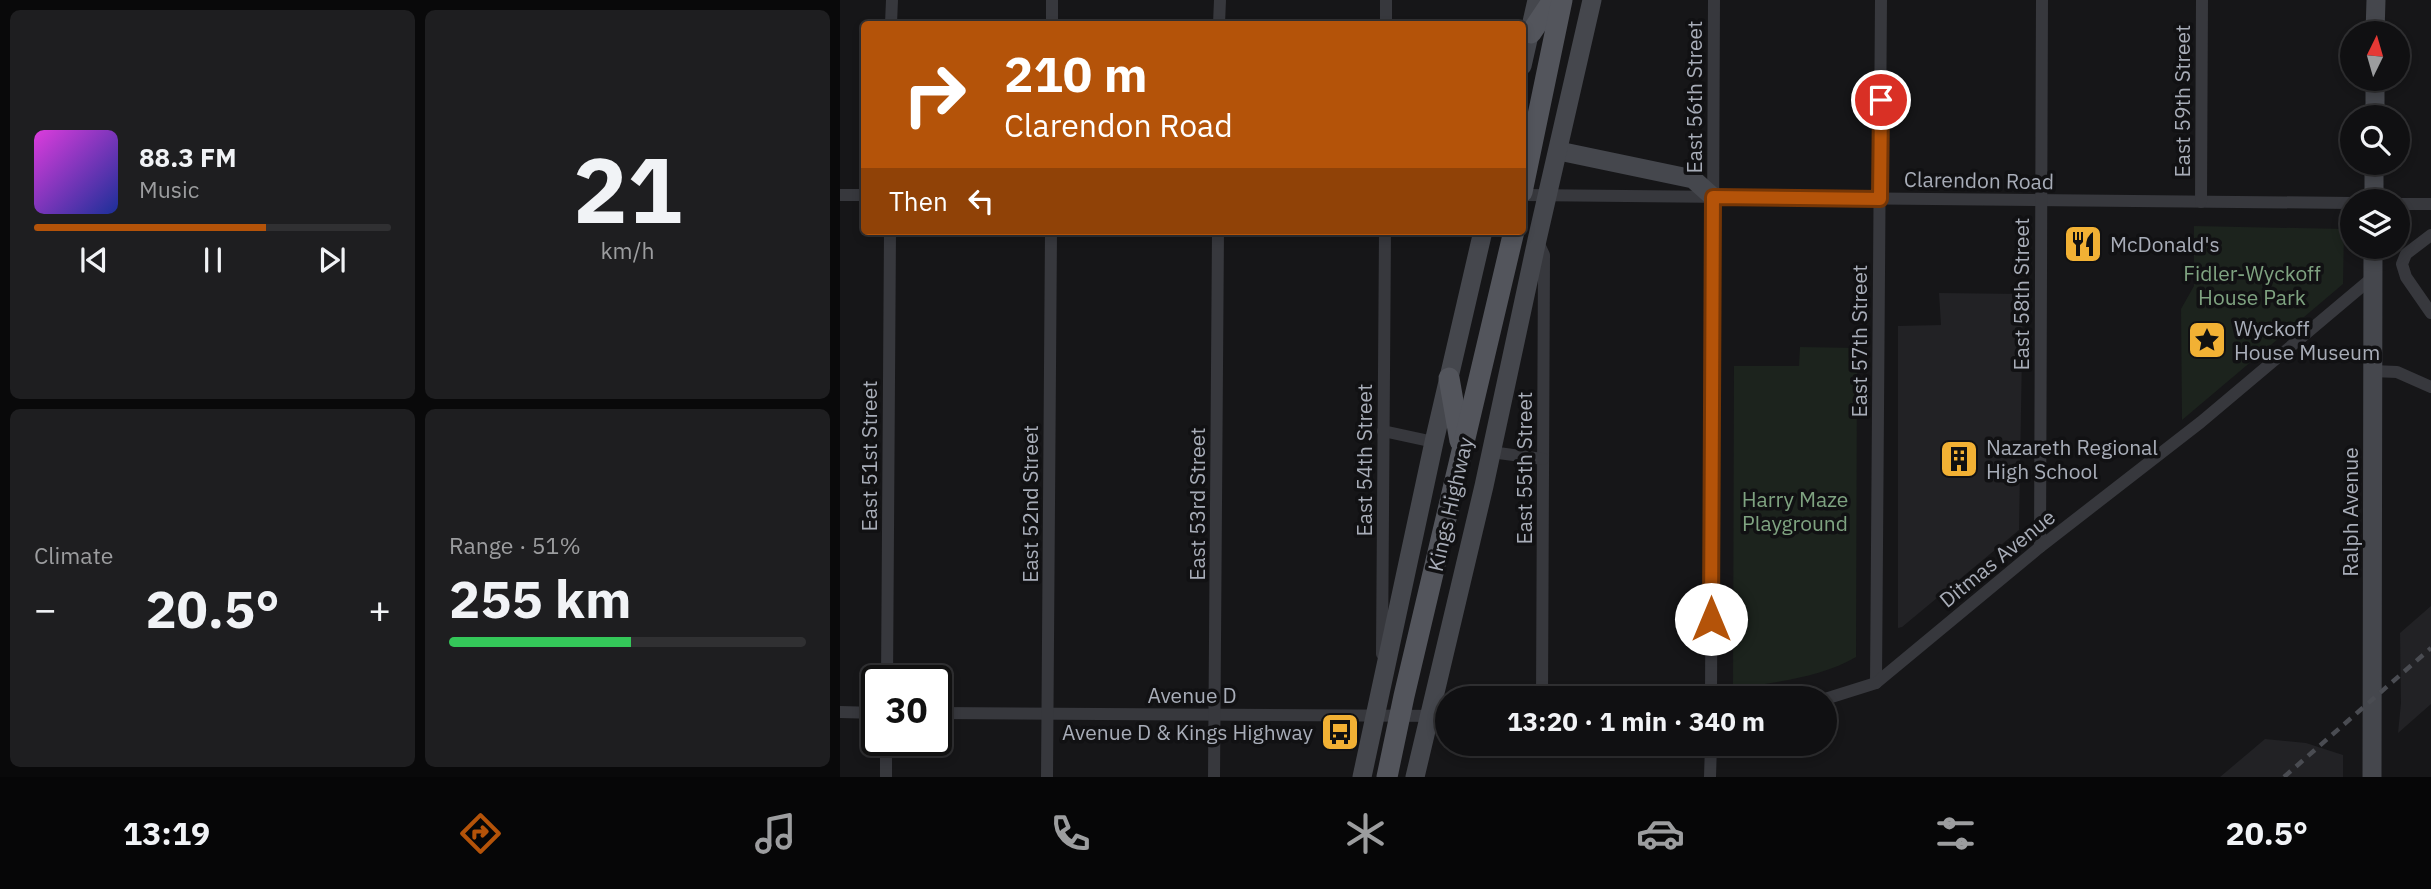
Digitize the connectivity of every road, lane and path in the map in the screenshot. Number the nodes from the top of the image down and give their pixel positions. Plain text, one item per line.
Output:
1 (892, 0) edge
2 (1052, 0) edge
3 (1220, 0) edge
4 (1386, 0) edge
5 (1537, 0) edge
6 (1553, 0) edge
7 (1562, 0) edge
8 (1592, 0) edge
9 (1714, 0) edge
10 (1881, 0) edge
11 (2042, 0) edge
12 (2202, 0) edge
13 (2375, 0) edge
14 (891, 21) edge
15 (1052, 21) edge
16 (1219, 21) edge
17 (1386, 21) edge
18 (2375, 21) edge
19 (1531, 33) junction
20 (1526, 51) edge
21 (1559, 151) junction
22 (1526, 174) edge
23 (1526, 193) edge
24 (840, 195) edge
25 (861, 195) edge
26 (1547, 195) junction
27 (1713, 197) junction
28 (1880, 199) junction
29 (2041, 200) junction
30 (2201, 202) junction
31 (2340, 204) edge
32 (2410, 204) edge
33 (2431, 204) edge
34 (890, 235) edge
35 (1051, 235) edge
36 (1218, 235) edge
37 (1385, 235) edge
38 (1482, 235) edge
39 (1513, 235) edge
40 (2431, 235) edge
41 (1537, 240) junction
42 (2373, 259) edge
43 (2372, 278) junction
44 (2431, 313) edge
45 (2373, 371) junction
46 (1449, 378) junction
47 (2428, 383) edge
48 (1383, 431) junction
49 (1434, 442) junction
50 (1492, 452) junction
51 (1462, 454) junction
52 (1543, 459) junction
53 (2040, 547) junction
54 (887, 665) edge
55 (1876, 683) junction
56 (1444, 686) edge
57 (1542, 686) edge
58 (1711, 686) edge
59 (1381, 690) junction
60 (1837, 695) edge
61 (840, 712) edge
62 (861, 713) edge
63 (952, 713) edge
64 (1048, 714) junction
65 (1214, 715) junction
66 (1376, 716) junction
67 (1399, 716) junction
68 (1435, 716) edge
69 (1435, 724) edge
70 (886, 756) edge
71 (1711, 756) edge
72 (886, 777) edge
73 (1047, 777) edge
74 (1214, 777) edge
75 (1362, 777) edge
76 (1387, 777) edge
77 (1415, 777) edge
78 (1710, 777) edge
79 (2372, 777) edge

1 - 14 street
2 - 15 street
3 - 16 street
4 - 17 street
5 - 19 street
6 - 19 main road
7 - 22 main road
8 - 21 street, Kings Highway
9 - 27 street, East 56th Street
10 - 28 street, East 57th Street
11 - 29 street, East 58th Street
12 - 30 street, East 59th Street
13 - 18 street
19 - 20 street
21 - 26 street, Kings Highway
21 - 27 street
23 - 26 street, Clarendon Road
24 - 25 street
26 - 27 street, Clarendon Road
26 - 41 street, Kings Highway
27 - 28 street, Clarendon Road
27 - 58 street, East 56th Street
28 - 29 street, Clarendon Road
28 - 55 street, East 57th Street
29 - 30 street, Clarendon Road
29 - 53 street, East 58th Street
30 - 31 street, Clarendon Road
32 - 33 street
34 - 54 street, East 51st Street
35 - 64 street, East 52nd Street
36 - 65 street, East 53rd Street
37 - 48 street, East 54th Street
38 - 46 street, Kings Highway
39 - 51 main road, Kings Highway
40 - 44 street
41 - 50 street, Kings Highway
41 - 52 street, East 55th Street
42 - 43 street, Ralph Avenue
43 - 45 street, Ralph Avenue
43 - 53 street, Ditmas Avenue
45 - 47 street
45 - 79 street, Ralph Avenue
46 - 49 street, Kings Highway
46 - 51 main road
48 - 49 street, Kings Highway
48 - 59 street, East 54th Street
49 - 59 street, Kings Highway
50 - 52 street, Kings Highway
50 - 56 street, Kings Highway
51 - 67 main road, Kings Highway
52 - 57 street, East 55th Street
53 - 55 street, Ditmas Avenue
55 - 60 street
59 - 66 street, Kings Highway
61 - 62 street
63 - 64 street, Avenue D
64 - 65 street, Avenue D
64 - 73 street, East 52nd Street
65 - 66 street, Avenue D
65 - 74 street, East 53rd Street
66 - 67 street, Avenue D
66 - 75 street, Kings Highway
67 - 68 street, Avenue D
67 - 76 main road, Kings Highway
69 - 77 street, Kings Highway
70 - 72 street
71 - 78 street

